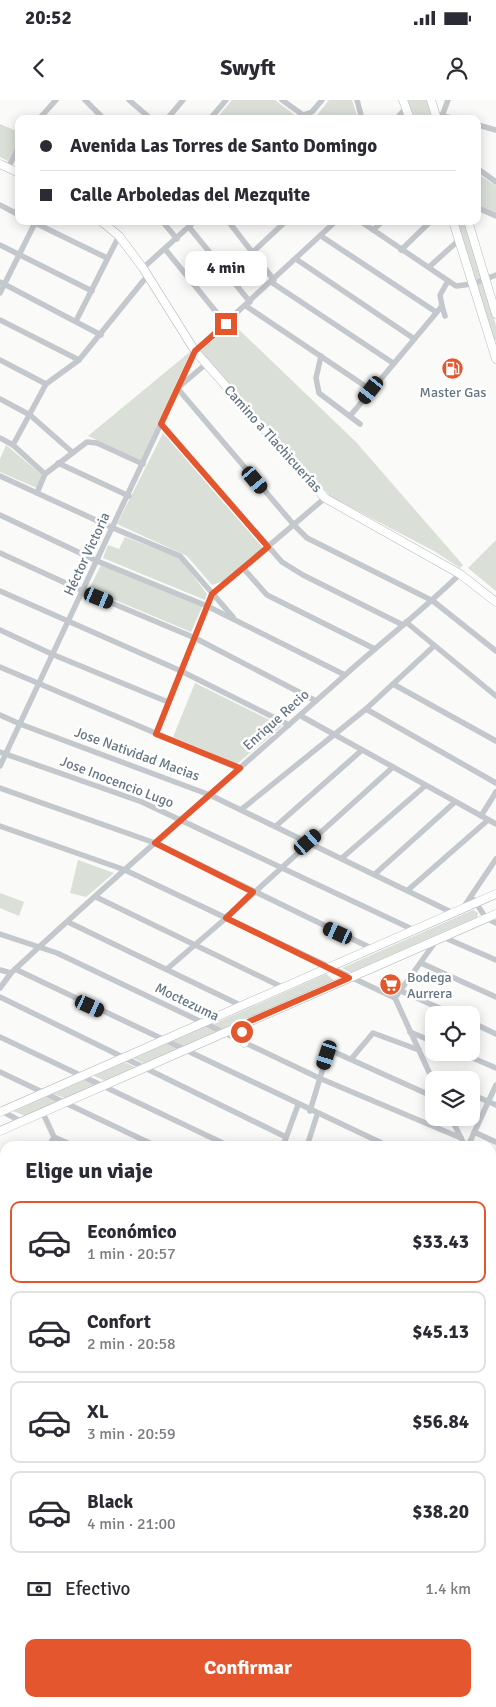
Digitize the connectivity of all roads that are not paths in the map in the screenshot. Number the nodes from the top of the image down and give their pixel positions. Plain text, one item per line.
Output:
1 (56, 100) edge
2 (85, 100) edge
3 (129, 100) edge
4 (183, 100) edge
5 (226, 100) edge
6 (282, 100) edge
7 (322, 100) edge
8 (357, 100) edge
9 (403, 100) edge
10 (431, 100) edge
11 (448, 100) edge
12 (138, 102) edge
13 (406, 108) junction
14 (43, 115) edge
15 (98, 115) edge
16 (148, 115) edge
17 (170, 115) edge
18 (213, 115) edge
19 (361, 115) edge
20 (400, 115) edge
21 (409, 115) edge
22 (438, 115) edge
23 (440, 115) edge
24 (481, 126) edge
25 (496, 130) edge
26 (15, 154) edge
27 (0, 164) edge
28 (8, 168) junction
29 (15, 171) edge
30 (481, 171) edge
31 (496, 182) edge
32 (0, 205) edge
33 (481, 209) edge
34 (15, 213) edge
35 (496, 216) edge
36 (33, 225) edge
37 (40, 225) edge
38 (106, 225) edge
39 (165, 225) edge
40 (233, 225) edge
41 (282, 225) edge
42 (332, 225) edge
43 (366, 225) edge
44 (379, 225) edge
45 (427, 225) edge
46 (454, 225) edge
47 (469, 225) edge
48 (189, 227) joint
49 (373, 230) junction
50 (118, 236) junction
51 (321, 236) junction
52 (177, 239) junction
53 (459, 240) junction
54 (0, 245) edge
55 (165, 249) junction
56 (402, 250) junction
57 (253, 252) junction
58 (20, 255) junction
59 (107, 258) junction
60 (296, 259) junction
61 (429, 267) junction
62 (145, 271) junction
63 (496, 275) edge
64 (485, 279) junction
65 (273, 281) junction
66 (448, 281) junction
67 (2, 283) edge
68 (472, 284) junction
69 (92, 290) junction
70 (0, 293) edge
71 (248, 304) junction
72 (442, 306) junction
73 (436, 312) junction
74 (496, 312) edge
75 (445, 316) dead end
76 (0, 320) edge
77 (76, 321) junction
78 (226, 324) junction
79 (102, 334) junction
80 (413, 338) junction
81 (494, 346) edge
82 (195, 351) junction
83 (321, 356) junction
84 (496, 359) edge
85 (0, 360) edge
86 (79, 360) junction
87 (392, 363) junction
88 (206, 364) junction
89 (46, 384) junction
90 (178, 388) junction
91 (371, 390) junction
92 (0, 399) edge
93 (30, 415) junction
94 (350, 416) junction
95 (161, 424) junction
96 (360, 424) dead end
97 (0, 438) edge
98 (13, 445) junction
99 (72, 452) junction
100 (58, 463) junction
101 (143, 464) junction
102 (45, 474) junction
103 (0, 476) edge
104 (37, 492) junction
105 (128, 496) junction
106 (325, 498) junction
107 (0, 515) edge
108 (294, 525) junction
109 (113, 528) junction
110 (268, 547) junction
111 (0, 553) edge
112 (98, 561) junction
113 (243, 568) junction
114 (460, 574) junction
115 (0, 591) edge
116 (83, 591) junction
117 (212, 594) junction
118 (433, 600) junction
119 (496, 602) edge
120 (207, 606) junction
121 (236, 621) junction
122 (68, 623) junction
123 (404, 623) junction
124 (0, 630) edge
125 (195, 638) junction
126 (434, 646) junction
127 (375, 649) junction
128 (496, 651) edge
129 (54, 655) junction
130 (0, 667) edge
131 (181, 672) junction
132 (345, 675) junction
133 (393, 684) junction
134 (39, 686) junction
135 (496, 696) edge
136 (316, 701) junction
137 (168, 702) junction
138 (366, 710) junction
139 (0, 715) edge
140 (301, 716) junction
141 (20, 724) junction
142 (289, 725) junction
143 (156, 734) junction
144 (335, 735) junction
145 (496, 741) edge
146 (362, 750) junction
147 (3, 753) edge
148 (0, 766) edge
149 (392, 767) junction
150 (240, 768) junction
151 (496, 783) edge
152 (425, 786) junction
153 (0, 788) edge
154 (496, 792) edge
155 (210, 795) junction
156 (455, 802) junction
157 (242, 810) junction
158 (481, 816) junction
159 (181, 820) junction
160 (488, 820) junction
161 (496, 824) edge
162 (0, 826) edge
163 (276, 826) junction
164 (308, 842) junction
165 (155, 843) junction
166 (342, 858) junction
167 (496, 858) edge
168 (281, 868) junction
169 (125, 870) junction
170 (375, 874) junction
171 (408, 890) junction
172 (253, 892) junction
173 (472, 894) junction
174 (496, 894) edge
175 (96, 897) junction
176 (476, 903) junction
177 (463, 908) junction
178 (453, 913) junction
179 (496, 914) edge
180 (226, 918) junction
181 (486, 918) junction
182 (68, 922) junction
183 (496, 923) edge
184 (414, 930) junction
185 (0, 934) edge
186 (440, 939) junction
187 (196, 944) junction
188 (40, 947) junction
189 (372, 949) junction
190 (496, 960) edge
191 (421, 964) junction
192 (329, 968) junction
193 (167, 969) junction
194 (0, 970) edge
195 (13, 971) junction
196 (349, 978) junction
197 (0, 988) edge
198 (284, 988) junction
199 (401, 991) junction
200 (496, 996) edge
201 (0, 997) edge
202 (395, 998) junction
203 (242, 1006) junction
204 (435, 1006) edge
205 (248, 1022) junction
206 (202, 1024) junction
207 (480, 1026) edge
208 (410, 1032) junction
209 (222, 1033) junction
210 (496, 1034) edge
211 (0, 1036) edge
212 (425, 1038) edge
213 (163, 1040) junction
214 (244, 1043) junction
215 (185, 1050) junction
216 (420, 1050) junction
217 (121, 1058) junction
218 (352, 1058) junction
219 (480, 1061) edge
220 (141, 1068) junction
221 (496, 1068) edge
222 (428, 1071) edge
223 (0, 1072) edge
224 (82, 1076) junction
225 (319, 1078) junction
226 (103, 1085) junction
227 (496, 1085) edge
228 (44, 1093) junction
229 (425, 1093) edge
230 (480, 1098) edge
231 (487, 1101) junction
232 (65, 1103) junction
233 (298, 1105) junction
234 (496, 1105) edge
235 (1, 1111) edge
236 (310, 1111) junction
237 (44, 1113) junction
238 (317, 1114) junction
239 (22, 1122) junction
240 (455, 1126) edge
241 (0, 1131) edge
242 (474, 1132) junction
243 (54, 1136) junction
244 (286, 1137) junction
245 (461, 1138) junction
246 (52, 1141) edge
247 (64, 1141) edge
248 (145, 1141) edge
249 (219, 1141) edge
250 (285, 1141) edge
251 (309, 1141) edge
252 (379, 1141) edge
253 (463, 1141) edge
254 (469, 1141) edge
255 (494, 1141) edge

1 - 14 street
2 - 15 street
3 - 12 street
4 - 17 street
5 - 18 street
6 - 7 street
8 - 19 street
9 - 13 street
10 - 22 street
11 - 23 street
12 - 16 street
13 - 20 street
13 - 21 street
24 - 25 street
26 - 28 street
27 - 28 street
28 - 29 street
30 - 31 street
32 - 34 street
33 - 35 street
36 - 58 street
37 - 59 street
38 - 50 street, Camino a Tlachicuerías
39 - 52 street
40 - 57 street
41 - 57 street
42 - 51 street
43 - 49 street
44 - 49 street
45 - 56 street
46 - 53 street
47 - 64 street
48 - 52 street
48 - 71 street
49 - 56 street
50 - 59 street
50 - 62 street, Camino a Tlachicuerías
51 - 60 street
51 - 73 street
52 - 55 street
53 - 61 street
53 - 68 street
54 - 58 street
55 - 62 street
55 - 78 street
56 - 61 street
57 - 65 street
58 - 67 street
58 - 69 street
59 - 69 street
60 - 65 street
60 - 80 street
61 - 66 street
62 - 79 street
62 - 82 street, Camino a Tlachicuerías
63 - 64 street
64 - 68 street
64 - 74 street
65 - 71 street
65 - 87 street
66 - 68 street
66 - 72 street
67 - 70 street
67 - 77 street
68 - 81 street
69 - 77 street
71 - 78 street
71 - 83 street
72 - 73 street
72 - 75 street
73 - 80 street
76 - 86 street
77 - 79 street
78 - 82 street
79 - 86 street
80 - 87 street
81 - 84 street
82 - 88 street, Camino a Tlachicuerías
82 - 90 street, Héctor Victoria
83 - 91 street
83 - 94 street
85 - 89 street
86 - 89 street
87 - 91 street
88 - 90 street
88 - 106 street, Camino a Tlachicuerías
89 - 93 street
90 - 95 street, Héctor Victoria
90 - 108 street
91 - 94 street
92 - 93 street
93 - 98 street
93 - 99 street
94 - 96 street
95 - 101 street, Héctor Victoria
95 - 110 street
97 - 98 street
98 - 102 street
99 - 100 street
99 - 101 street
100 - 102 street
100 - 105 street
101 - 105 street, Héctor Victoria
102 - 104 street
103 - 104 street
104 - 109 street
105 - 109 street, Héctor Victoria
106 - 108 street
106 - 114 street, Camino a Tlachicuerías
107 - 112 street
108 - 110 street
108 - 118 street
109 - 112 street, Héctor Victoria
109 - 117 street
110 - 113 street
110 - 123 street
111 - 116 street
112 - 116 street, Héctor Victoria
112 - 120 street
113 - 117 street
113 - 127 street
114 - 118 street, Enrique Recio
114 - 119 street, Camino a Tlachicuerías
115 - 122 street
116 - 122 street, Héctor Victoria
116 - 125 street
117 - 120 street
117 - 121 street
118 - 123 street, Enrique Recio
118 - 128 street
120 - 121 street
120 - 125 street
121 - 132 street
122 - 129 street, Héctor Victoria
122 - 131 street
123 - 126 street
123 - 127 street, Enrique Recio
124 - 129 street
125 - 131 street
125 - 136 street
126 - 133 street
126 - 135 street
127 - 132 street, Enrique Recio
129 - 134 street, Héctor Victoria
129 - 137 street
130 - 134 street
131 - 137 street
131 - 142 street
132 - 136 street, Enrique Recio
133 - 138 street
133 - 145 street
134 - 141 street, Héctor Victoria
134 - 143 street
136 - 140 street, Enrique Recio
137 - 143 street
138 - 144 street
138 - 151 street
139 - 141 street, Jose Natividad Macias
140 - 142 street, Enrique Recio
140 - 144 street
141 - 147 street, Héctor Victoria
141 - 155 street, Jose Natividad Macias
142 - 150 street, Enrique Recio
143 - 150 street
144 - 146 street
144 - 157 street
146 - 149 street
146 - 163 street
147 - 148 street, Héctor Victoria
147 - 159 street, Jose Inocencio Lugo
149 - 152 street
149 - 164 street
150 - 155 street, Enrique Recio
152 - 156 street
152 - 166 street
153 - 165 street
154 - 158 street
155 - 157 street, Jose Natividad Macias
155 - 159 street, Enrique Recio
156 - 158 street
156 - 170 street
157 - 163 street, Jose Natividad Macias
158 - 160 street
159 - 165 street, Enrique Recio
159 - 168 street, Jose Inocencio Lugo
160 - 161 street
160 - 171 street
162 - 169 street
163 - 164 street, Jose Natividad Macias
164 - 166 street, Jose Natividad Macias
164 - 168 street
165 - 169 street, Enrique Recio
165 - 172 street
166 - 170 street, Jose Natividad Macias
167 - 173 street
168 - 172 street
168 - 184 street, Jose Inocencio Lugo
169 - 175 street, Enrique Recio
169 - 180 street
170 - 171 street, Jose Natividad Macias
171 - 178 street, Jose Natividad Macias
172 - 180 street
172 - 189 street
173 - 176 street
173 - 177 street
174 - 176 street
175 - 182 street, Enrique Recio
175 - 187 street
176 - 177 street
176 - 181 street
177 - 178 street
178 - 184 street
179 - 181 street
180 - 187 street
180 - 192 street
181 - 183 street
181 - 186 street
182 - 188 street, Enrique Recio
182 - 193 street
184 - 189 street
185 - 188 street, Moctezuma
186 - 190 street
186 - 191 street
186 - 196 street
187 - 193 street
187 - 198 street
188 - 195 street, Enrique Recio
188 - 206 street, Moctezuma
189 - 192 street
191 - 199 street
191 - 200 street
192 - 196 street
192 - 198 street
193 - 203 street
194 - 195 street
195 - 197 street, Enrique Recio
195 - 213 street
196 - 202 street
196 - 205 street
198 - 203 street
199 - 202 street
199 - 204 street
201 - 217 street
202 - 208 street
203 - 206 street
205 - 209 street
205 - 214 street
206 - 209 street, Moctezuma
206 - 213 street
207 - 210 street
208 - 212 street
208 - 216 street
209 - 214 street, Moctezuma
209 - 215 street
211 - 224 street
213 - 215 street
213 - 217 street
214 - 225 street, Moctezuma
215 - 220 street
215 - 233 street
216 - 218 street
216 - 222 street
217 - 220 street
217 - 224 street
218 - 225 street
218 - 229 street
219 - 221 street
220 - 226 street
220 - 244 street
223 - 228 street
224 - 226 street
224 - 228 street
225 - 236 street
225 - 245 street, Moctezuma
226 - 232 street
226 - 249 street
227 - 231 street
228 - 232 street
228 - 235 street
230 - 231 street
231 - 234 street
231 - 242 street
232 - 237 street
232 - 248 street
233 - 236 street
233 - 244 street
235 - 239 street
236 - 238 street
237 - 239 street
237 - 243 street
238 - 251 street
238 - 252 street
239 - 241 street
240 - 245 street
242 - 254 street
242 - 255 street
243 - 246 street
243 - 247 street
244 - 250 street
245 - 253 street

